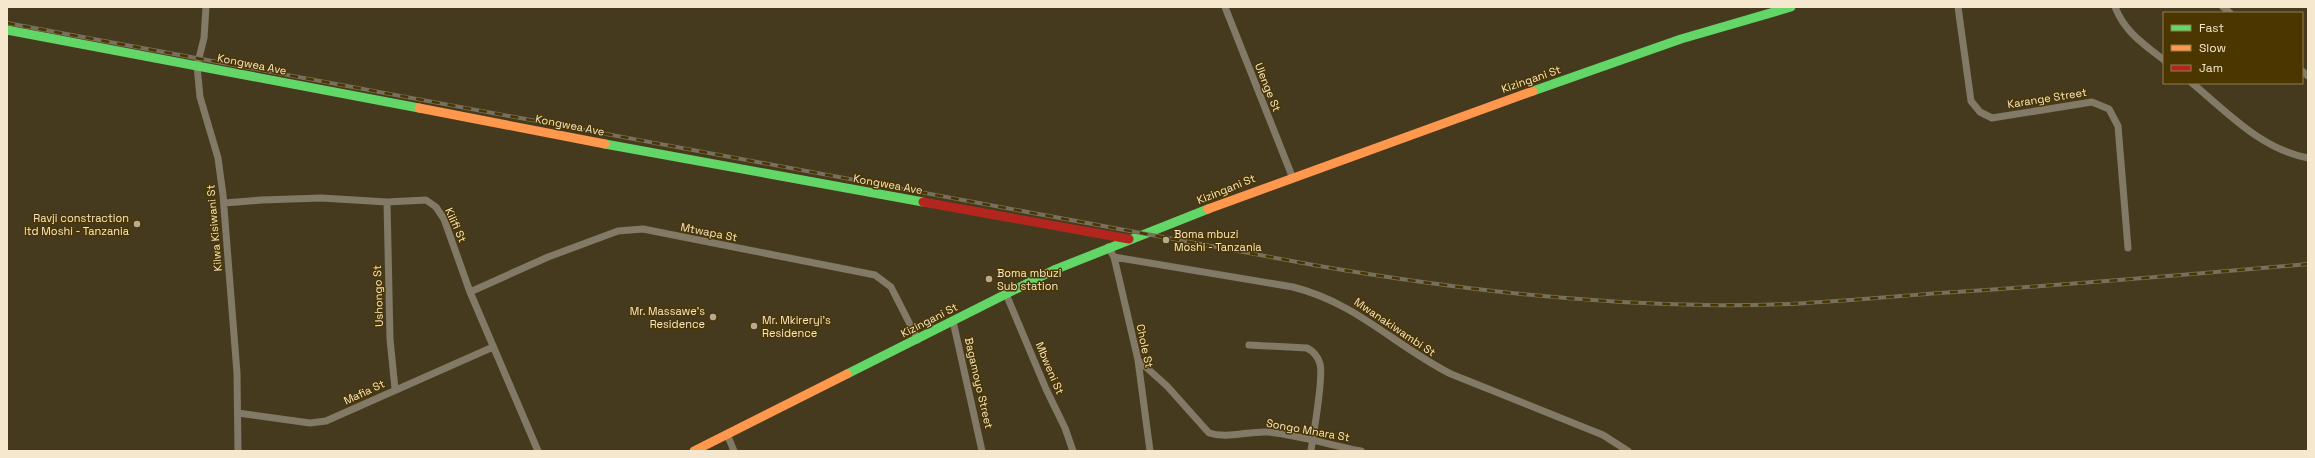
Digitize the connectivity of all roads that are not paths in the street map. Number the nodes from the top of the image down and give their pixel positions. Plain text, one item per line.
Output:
1 (206, 7) edge
2 (1225, 7) edge
3 (1791, 7) edge
4 (1958, 7) edge
5 (2116, 7) edge
6 (7, 30) edge
7 (2163, 59) edge
8 (197, 66) junction
9 (2193, 84) edge
10 (2308, 158) edge
11 (1292, 176) junction
12 (387, 202) junction
13 (224, 203) junction
14 (1129, 239) junction
15 (1108, 247) junction
16 (2128, 248) dead end
17 (1114, 257) junction
18 (470, 292) junction
19 (1006, 294) junction
20 (953, 321) junction
21 (918, 340) junction
22 (1249, 345) dead end
23 (493, 347) junction
24 (1138, 360) junction
25 (395, 389) junction
26 (238, 413) junction
27 (727, 434) junction
28 (1312, 441) junction
29 (238, 451) edge
30 (538, 451) edge
31 (694, 451) edge
32 (734, 451) edge
33 (982, 451) edge
34 (1072, 451) edge
35 (1150, 451) edge
36 (1310, 451) edge
37 (1361, 451) edge
38 (1628, 451) edge

1 - 8 street, Kilwa Kisiwani St
2 - 11 street, Ulenge St
3 - 11 street, Kizingani St
4 - 16 street, Karange Street
5 - 7 street
6 - 8 street, Kongwea Ave
8 - 13 street, Kilwa Kisiwani St
8 - 14 street, Kongwea Ave
9 - 10 street
11 - 14 street, Kizingani St
12 - 13 street, Kilifi St
12 - 18 street, Kilifi St
12 - 25 street, Ushongo St
13 - 26 street, Kilwa Kisiwani St
14 - 15 street, Kizingani St
15 - 17 street, Chole St
15 - 19 street, Kizingani St
17 - 24 street, Chole St
17 - 38 street, Mwanakiwambi St
18 - 21 street, Mtwapa St
18 - 23 street, Kilifi St
19 - 20 street, Kizingani St
19 - 34 street, Mbweni St
20 - 21 street, Kizingani St
20 - 33 street, Bagamoyo Street
21 - 27 street, Kizingani St
22 - 28 street
23 - 25 street, Mafia St
23 - 30 street, Kilifi St
24 - 28 street, Songo Mnara St
24 - 35 street, Chole St
25 - 26 street, Mafia St
26 - 29 street, Kilwa Kisiwani St
27 - 31 street, Kizingani St
27 - 32 street
28 - 36 street
28 - 37 street, Songo Mnara St

